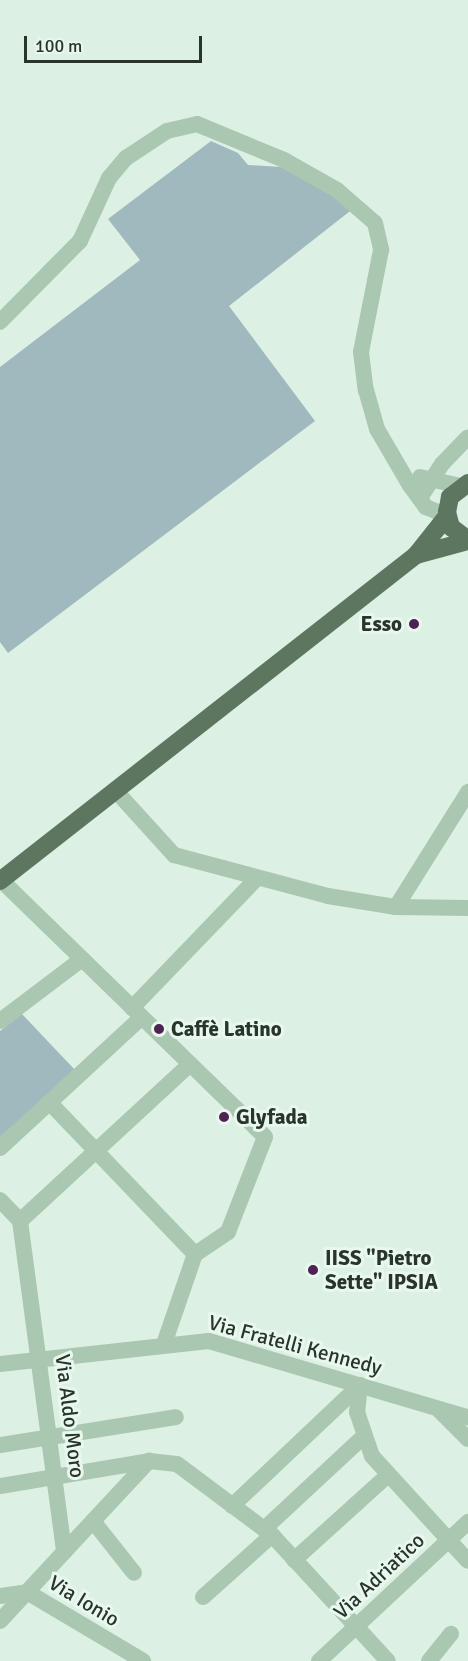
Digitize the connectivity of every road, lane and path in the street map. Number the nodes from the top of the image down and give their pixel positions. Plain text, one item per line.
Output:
1 (0, 322) edge
2 (468, 437) edge
3 (400, 467) junction
4 (429, 481) junction
5 (465, 485) edge
6 (423, 502) junction
7 (447, 516) junction
8 (432, 535) junction
9 (468, 541) edge
10 (416, 555) junction
11 (115, 790) junction
12 (468, 792) edge
13 (256, 879) junction
14 (0, 880) edge
15 (396, 907) junction
16 (468, 908) edge
17 (82, 959) junction
18 (137, 1013) junction
19 (0, 1021) edge
20 (190, 1064) junction
21 (50, 1102) junction
22 (0, 1148) edge
23 (96, 1151) junction
24 (0, 1200) edge
25 (20, 1221) junction
26 (195, 1254) junction
27 (164, 1344) junction
28 (40, 1359) junction
29 (0, 1364) edge
30 (360, 1386) junction
31 (436, 1408) junction
32 (176, 1417) dead end
33 (468, 1417) edge
34 (51, 1437) junction
35 (363, 1437) junction
36 (468, 1438) edge
37 (0, 1445) edge
38 (149, 1461) junction
39 (388, 1475) junction
40 (56, 1477) junction
41 (0, 1486) edge
42 (232, 1506) junction
43 (93, 1521) junction
44 (468, 1522) edge
45 (268, 1532) junction
46 (451, 1540) junction
47 (64, 1552) junction
48 (294, 1560) junction
49 (468, 1561) edge
50 (134, 1573) dead end
51 (27, 1593) junction
52 (0, 1596) edge
53 (203, 1597) dead end
54 (0, 1621) edge
55 (356, 1628) junction
56 (451, 1634) dead end
57 (142, 1661) edge
58 (319, 1661) edge
59 (388, 1661) edge
60 (429, 1661) edge

1 - 3 street
2 - 4 street
3 - 4 street
3 - 6 street
4 - 5 street
4 - 6 street
5 - 7 main road
6 - 7 street
6 - 8 street
7 - 8 main road
7 - 9 main road
8 - 10 main road
9 - 10 main road
10 - 11 main road
11 - 13 street
11 - 14 main road
12 - 15 street
13 - 15 street
13 - 18 street
14 - 17 street
15 - 16 street
17 - 18 street
17 - 19 street
18 - 20 street
18 - 21 street
20 - 23 street
20 - 26 street
21 - 22 street
21 - 23 street
23 - 25 street
23 - 26 street
24 - 25 street
25 - 28 street, Via Aldo Moro
26 - 27 street
27 - 28 street, Via Fratelli Kennedy
27 - 30 street, Via Fratelli Kennedy
28 - 29 street, Via Fratelli Kennedy
28 - 34 street, Via Aldo Moro
30 - 31 street, Via Fratelli Kennedy
30 - 35 street
30 - 42 street
31 - 33 street, Via Fratelli Kennedy
31 - 36 street
32 - 34 street
34 - 37 street
34 - 40 street, Via Aldo Moro
35 - 39 street
35 - 45 street
38 - 40 street
38 - 42 street
38 - 43 street
39 - 46 street
39 - 48 street
40 - 41 street
40 - 47 street, Via Aldo Moro
42 - 45 street
43 - 47 street
43 - 50 street
44 - 46 street, Via Adriatico
45 - 48 street
45 - 53 street
46 - 49 street
46 - 55 street, Via Adriatico
47 - 51 street
48 - 55 street
51 - 52 street, Via Ionio
51 - 54 street
51 - 57 street, Via Ionio
55 - 58 street, Via Adriatico
55 - 59 street
56 - 60 street

